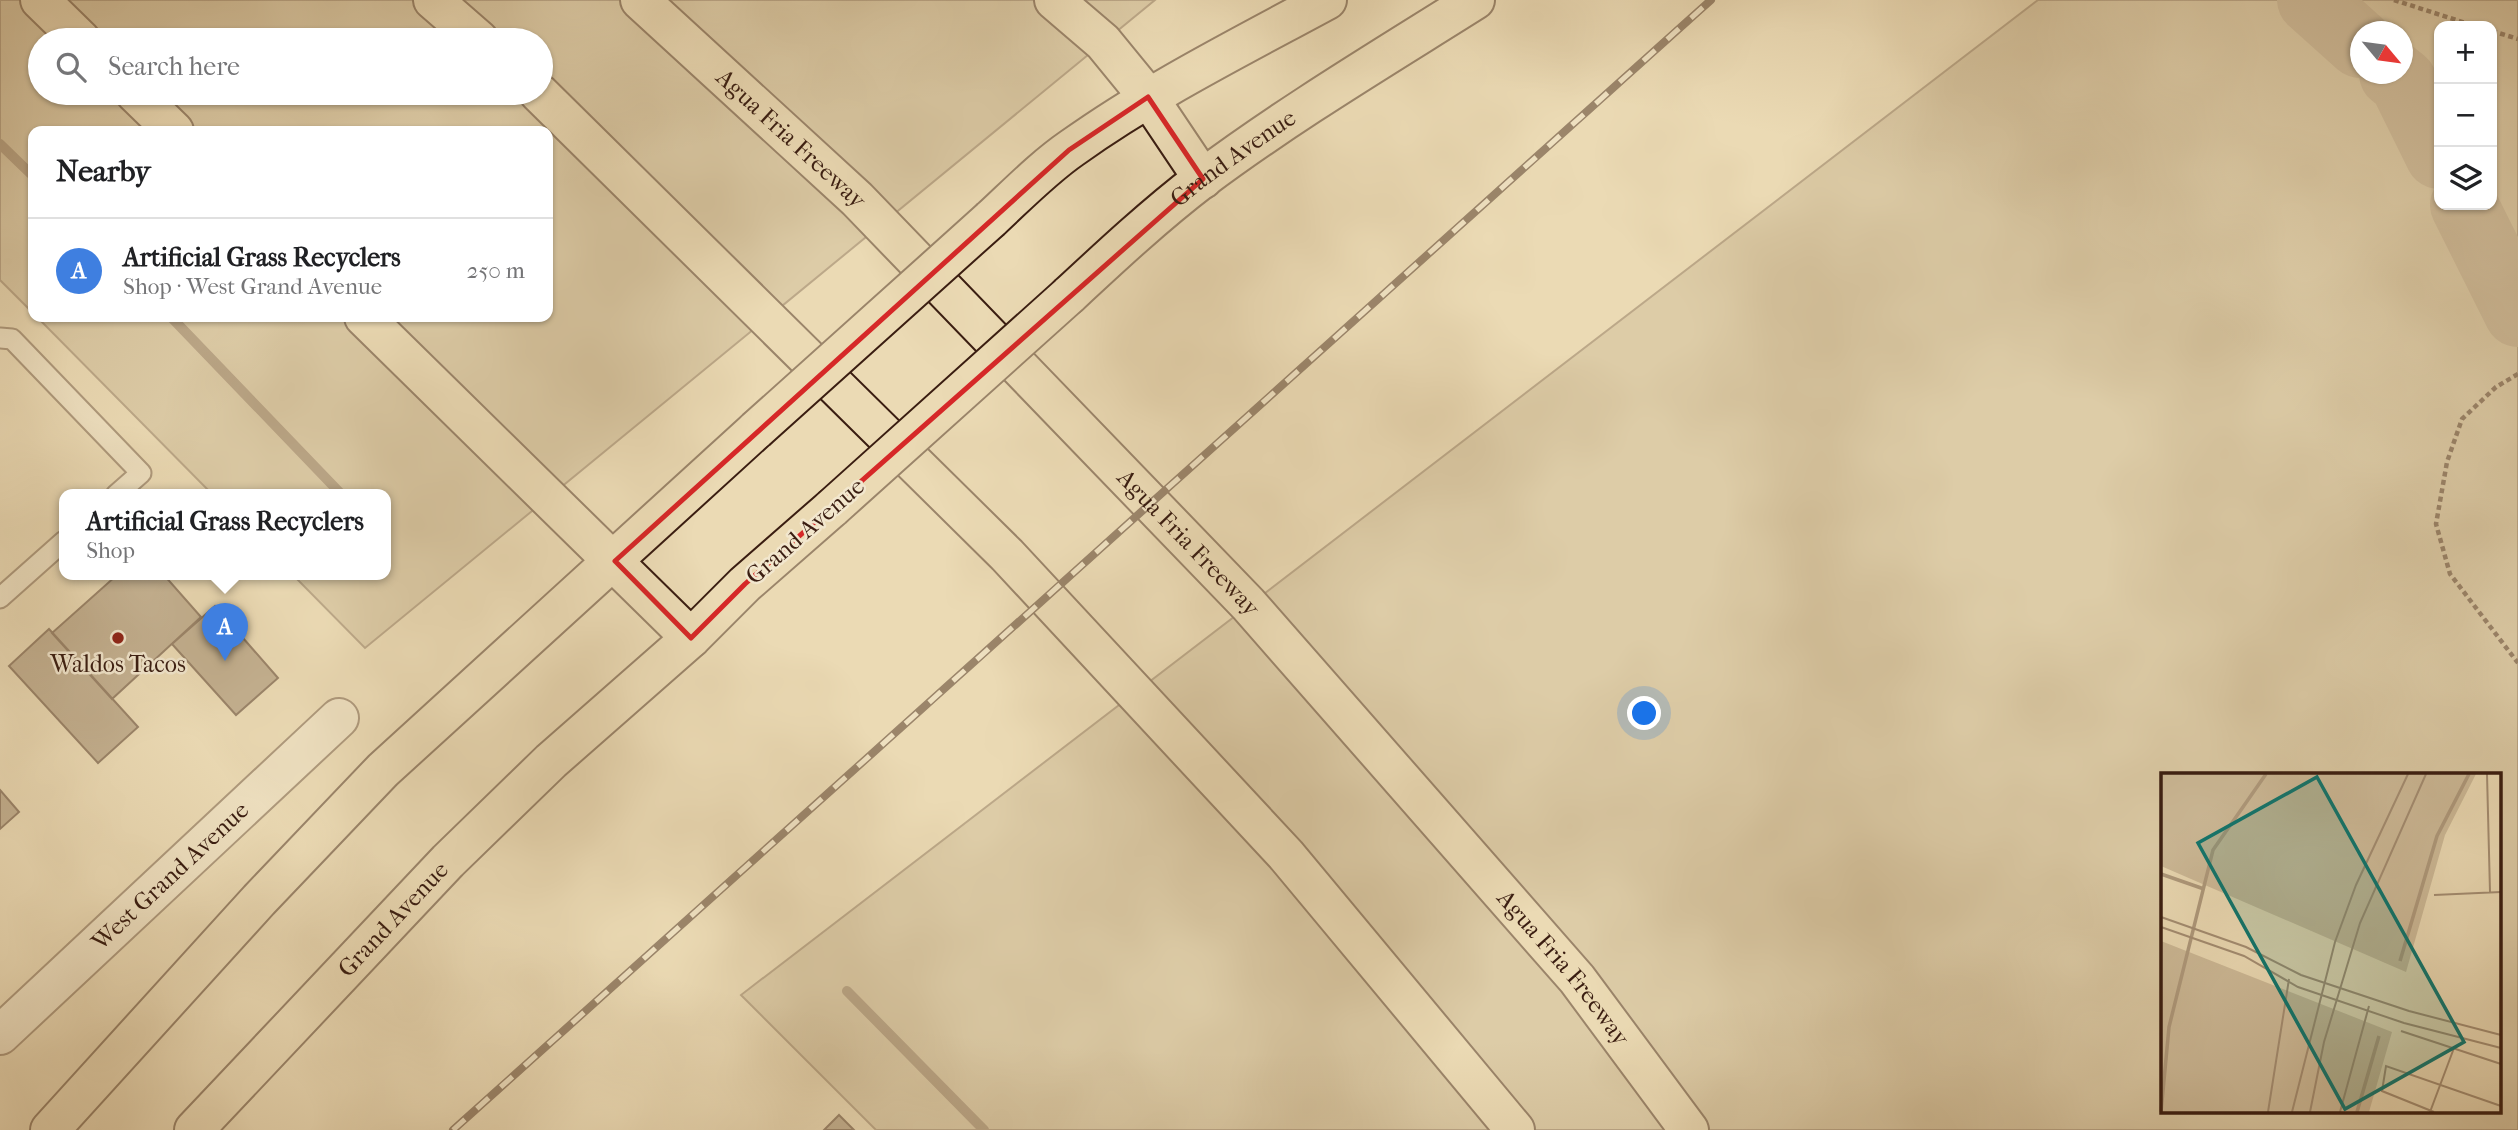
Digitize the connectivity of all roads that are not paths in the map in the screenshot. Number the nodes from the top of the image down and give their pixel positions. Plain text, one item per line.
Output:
1 (40, 0) edge
2 (433, 0) edge
3 (640, 0) edge
4 (1054, 0) edge
5 (1327, 0) edge
6 (1475, 0) edge
7 (68, 28) edge
8 (465, 28) edge
9 (1149, 97) junction
10 (147, 105) edge
11 (551, 105) edge
12 (169, 126) edge
13 (1203, 179) junction
14 (369, 322) edge
15 (0, 338) edge
16 (123, 489) edge
17 (59, 545) edge
18 (615, 561) junction
19 (0, 598) edge
20 (691, 638) junction
21 (339, 718) dead end
22 (1, 1033) edge
23 (50, 1130) edge
24 (194, 1130) edge
25 (1515, 1130) edge
26 (1689, 1130) edge

1 - 7 highway
2 - 8 highway
3 - 26 highway, Agua Fria Freeway
4 - 9 highway
5 - 9 highway
6 - 13 highway, Grand Avenue
9 - 13 highway
9 - 18 highway, bridge
10 - 12 highway
11 - 25 highway
13 - 20 highway, Grand Avenue, bridge
14 - 18 highway
15 - 16 lane
17 - 19 lane
18 - 20 highway
18 - 23 highway
20 - 24 highway, Grand Avenue
21 - 22 street, West Grand Avenue

